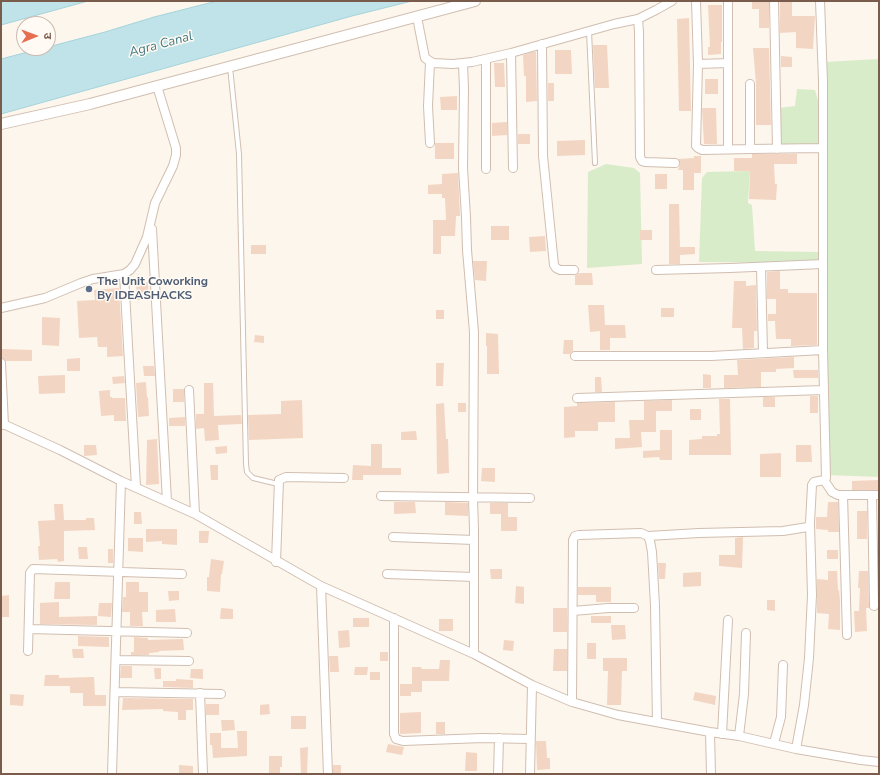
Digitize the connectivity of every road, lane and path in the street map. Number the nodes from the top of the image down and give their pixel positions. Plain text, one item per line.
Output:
1 (475, 1) edge
2 (672, 1) edge
3 (696, 1) edge
4 (728, 1) edge
5 (774, 1) edge
6 (820, 1) edge
7 (417, 17) junction
8 (638, 19) junction
9 (589, 31) junction
10 (542, 44) junction
11 (511, 53) junction
12 (486, 59) junction
13 (430, 62) junction
14 (463, 63) junction
15 (728, 63) junction
16 (698, 64) junction
17 (230, 67) junction
18 (750, 84) dead end
19 (157, 86) junction
20 (1, 124) edge
21 (430, 143) dead end
22 (822, 148) junction
23 (728, 149) junction
24 (750, 149) junction
25 (777, 149) junction
26 (594, 163) dead end
27 (675, 163) dead end
28 (512, 168) dead end
29 (486, 169) dead end
30 (151, 220) junction
31 (823, 264) junction
32 (761, 267) junction
33 (574, 270) dead end
34 (656, 270) dead end
35 (124, 274) junction
36 (1, 308) edge
37 (823, 350) junction
38 (763, 353) junction
39 (575, 356) dead end
40 (1, 363) edge
41 (189, 390) dead end
42 (824, 390) junction
43 (577, 398) dead end
44 (2, 424) edge
45 (344, 478) dead end
46 (824, 480) junction
47 (121, 481) junction
48 (278, 484) junction
49 (136, 487) junction
50 (843, 495) junction
51 (875, 495) edge
52 (381, 496) dead end
53 (473, 498) junction
54 (530, 498) dead end
55 (168, 501) junction
56 (195, 514) junction
57 (810, 524) junction
58 (648, 536) junction
59 (394, 537) dead end
60 (474, 540) junction
61 (276, 562) junction
62 (119, 571) junction
63 (182, 574) dead end
64 (388, 574) dead end
65 (474, 577) junction
66 (321, 586) junction
67 (874, 606) dead end
68 (634, 608) dead end
69 (573, 611) junction
70 (394, 618) junction
71 (728, 620) dead end
72 (29, 628) junction
73 (117, 631) junction
74 (746, 632) dead end
75 (187, 633) dead end
76 (847, 635) dead end
77 (28, 651) dead end
78 (474, 654) junction
79 (116, 660) junction
80 (189, 661) dead end
81 (783, 665) dead end
82 (532, 684) junction
83 (116, 692) junction
84 (200, 693) junction
85 (221, 694) dead end
86 (572, 702) junction
87 (657, 722) junction
88 (710, 732) junction
89 (722, 734) junction
90 (739, 736) junction
91 (499, 738) junction
92 (530, 739) junction
93 (774, 743) junction
94 (796, 749) junction
95 (879, 762) edge
96 (112, 774) edge
97 (203, 774) edge
98 (328, 774) edge
99 (498, 774) edge
100 (530, 774) edge
101 (711, 774) edge

1 - 7 street
2 - 8 street
3 - 16 street
4 - 15 street
5 - 25 street
6 - 22 street
7 - 13 street
7 - 17 street
8 - 9 street
8 - 27 street
9 - 10 street
9 - 26 lane
10 - 11 street
10 - 33 street
11 - 12 street
11 - 28 street
12 - 14 street
12 - 29 street
13 - 14 street
13 - 21 street
14 - 53 street
15 - 16 street
15 - 23 street
16 - 23 street
17 - 19 street
17 - 48 lane
18 - 24 street
19 - 20 street
19 - 30 street
22 - 25 street
22 - 31 street
23 - 24 street
24 - 25 street
30 - 35 street
30 - 55 street
31 - 32 street
31 - 37 street
32 - 34 street
32 - 38 street
35 - 36 street
35 - 49 street
37 - 38 street
37 - 42 street
38 - 39 street
40 - 44 street
41 - 56 street
42 - 43 street
42 - 46 street
44 - 47 street
45 - 48 street
46 - 50 street
46 - 57 street
47 - 49 street
47 - 62 street
48 - 61 street
49 - 55 street
50 - 51 street
50 - 76 street
51 - 67 street
52 - 53 street
53 - 54 street
53 - 60 street
55 - 56 street
56 - 61 street
57 - 58 street
57 - 94 street
58 - 69 street
58 - 87 street
59 - 60 street
60 - 65 street
61 - 66 street
62 - 63 street
62 - 72 street
62 - 73 street
64 - 65 street
65 - 78 street
66 - 70 street
66 - 98 street
68 - 69 street
69 - 86 street
70 - 78 street
70 - 91 street
71 - 89 street
72 - 73 street
72 - 77 street
73 - 75 street
73 - 79 street
74 - 90 street
78 - 82 street
79 - 80 street
79 - 83 street
81 - 93 street
82 - 86 street
82 - 92 street
83 - 84 street
83 - 96 street
84 - 85 street
84 - 97 street
86 - 87 street
87 - 88 street
88 - 89 street
88 - 101 street
89 - 90 street
90 - 93 street
91 - 92 street
91 - 99 street
92 - 100 street
93 - 94 street
94 - 95 street

